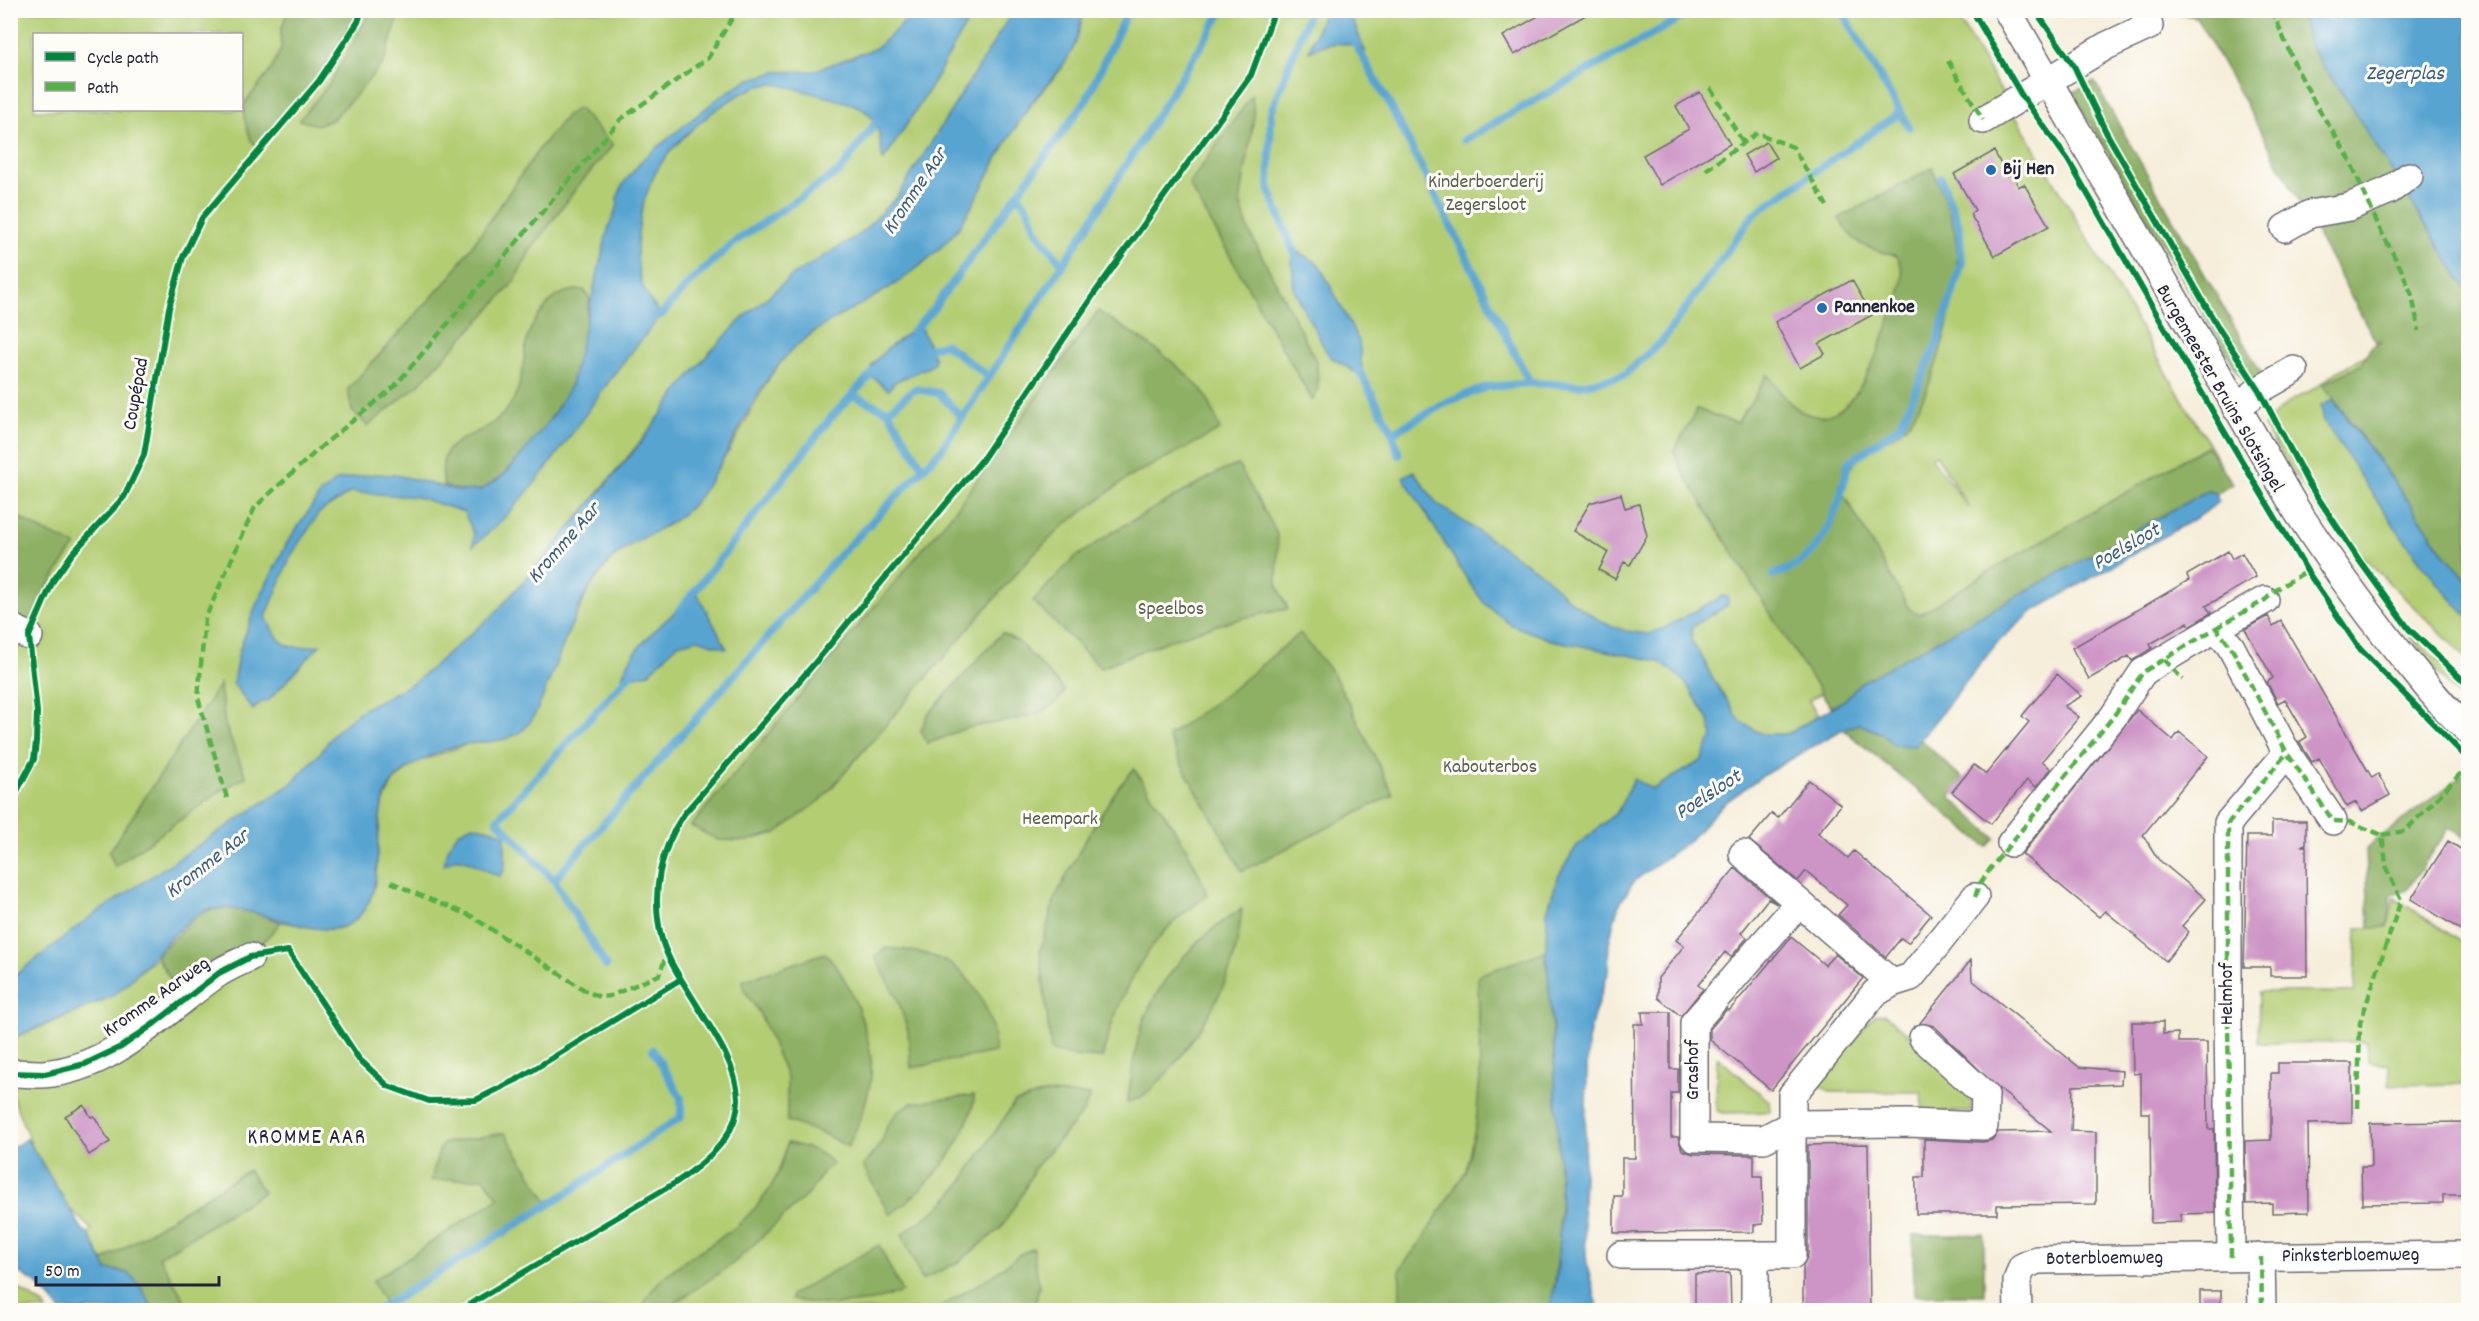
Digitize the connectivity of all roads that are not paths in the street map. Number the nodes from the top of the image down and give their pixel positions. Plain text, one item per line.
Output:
1 (2007, 10) edge
2 (2149, 26) dead end
3 (2049, 81) junction
4 (1983, 120) dead end
5 (2409, 177) dead end
6 (2285, 228) dead end
7 (2294, 370) dead end
8 (2236, 408) junction
9 (2265, 600) dead end
10 (2216, 628) junction
11 (2469, 730) edge
12 (2287, 753) junction
13 (2333, 821) dead end
14 (2011, 843) dead end
15 (1743, 854) dead end
16 (1975, 897) dead end
17 (1799, 903) junction
18 (250, 957) dead end
19 (1892, 983) junction
20 (1923, 1038) dead end
21 (10, 1073) edge
22 (1793, 1124) junction
23 (1621, 1255) dead end
24 (1755, 1255) junction
25 (2469, 1255) edge
26 (2231, 1257) junction
27 (2261, 1257) junction
28 (1755, 1311) edge
29 (2018, 1311) edge
30 (2262, 1311) edge

1 - 3 street, Burgemeester Bruins Slotsingel
2 - 3 street
3 - 4 street
3 - 8 street, Burgemeester Bruins Slotsingel
5 - 6 street
7 - 8 street
8 - 11 street, Burgemeester Bruins Slotsingel
9 - 10 street
10 - 12 street
10 - 14 street
12 - 13 street
12 - 26 street, Helmhof
15 - 17 street
16 - 19 street
17 - 19 street
17 - 22 street, Grashof
18 - 21 street, Kromme Aarweg
19 - 22 street
20 - 22 street, Grashof
22 - 24 street
23 - 24 street
24 - 28 street
25 - 27 street, Pinksterbloemweg
26 - 27 street, Pinksterbloemweg
26 - 29 street, Boterbloemweg
27 - 30 street

